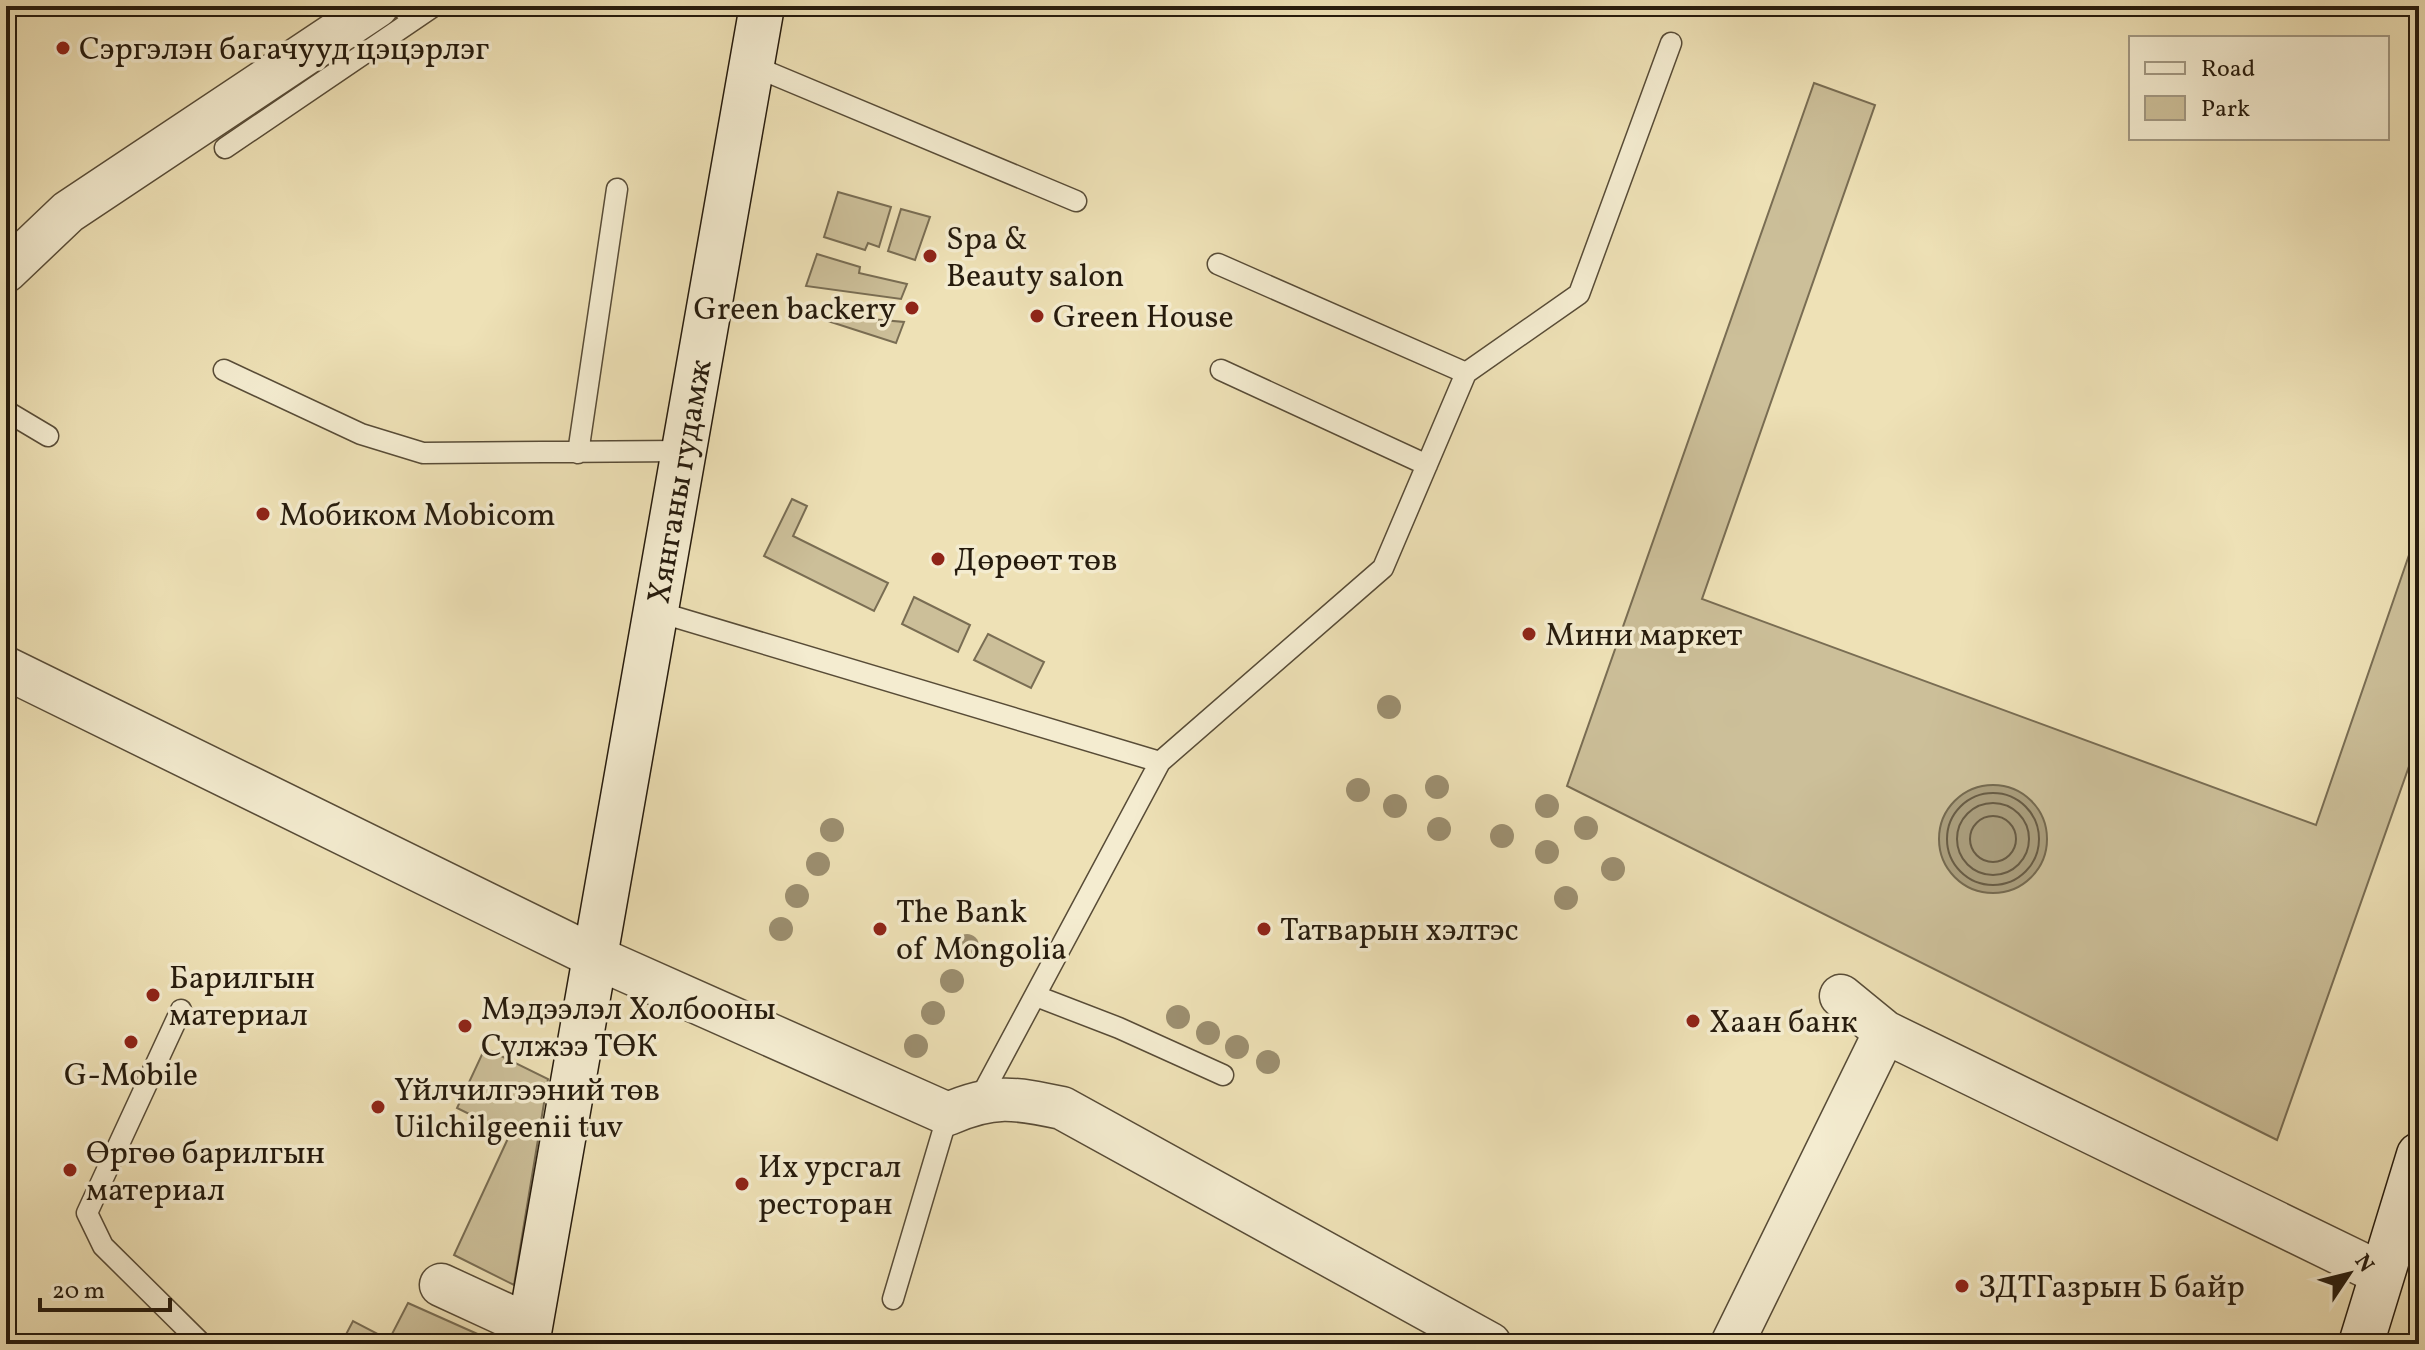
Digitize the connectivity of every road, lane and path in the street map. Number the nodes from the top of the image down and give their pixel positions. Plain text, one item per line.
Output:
1 (434, 6) edge
2 (762, 6) edge
3 (397, 11) edge
4 (1671, 43) dead end
5 (751, 65) junction
6 (225, 148) dead end
7 (617, 189) dead end
8 (1076, 201) dead end
9 (1218, 264) dead end
10 (6, 271) edge
11 (224, 370) dead end
12 (1221, 370) dead end
13 (1466, 373) junction
14 (6, 411) edge
15 (48, 436) dead end
16 (683, 451) junction
17 (578, 453) junction
18 (1427, 465) junction
19 (655, 611) junction
20 (6, 668) edge
21 (1160, 762) junction
22 (595, 957) junction
23 (1036, 996) junction
24 (1841, 996) dead end
25 (181, 1010) dead end
26 (1885, 1032) junction
27 (1223, 1075) dead end
28 (964, 1107) junction
29 (2419, 1155) edge
30 (2382, 1274) junction
31 (441, 1285) dead end
32 (893, 1299) dead end
33 (528, 1335) edge
34 (1735, 1343) edge
35 (202, 1344) edge
36 (1490, 1344) edge
37 (2361, 1344) edge

1 - 3 lane
2 - 5 main road, Хянганы гудамж
3 - 6 lane
3 - 10 street
4 - 13 lane
5 - 8 lane
5 - 16 main road, Хянганы гудамж
7 - 17 lane
9 - 13 lane
11 - 17 lane
12 - 18 lane
13 - 18 lane
14 - 15 lane
16 - 17 lane
16 - 19 main road, Хянганы гудамж
18 - 21 lane
19 - 21 lane
19 - 22 main road, Хянганы гудамж
20 - 22 street
21 - 23 lane
22 - 28 street
22 - 33 main road, Хянганы гудамж
23 - 27 lane
23 - 28 lane
24 - 26 street
25 - 35 lane
26 - 30 street
26 - 34 street
28 - 32 lane
28 - 36 street
29 - 30 main road
30 - 37 main road
31 - 33 street

